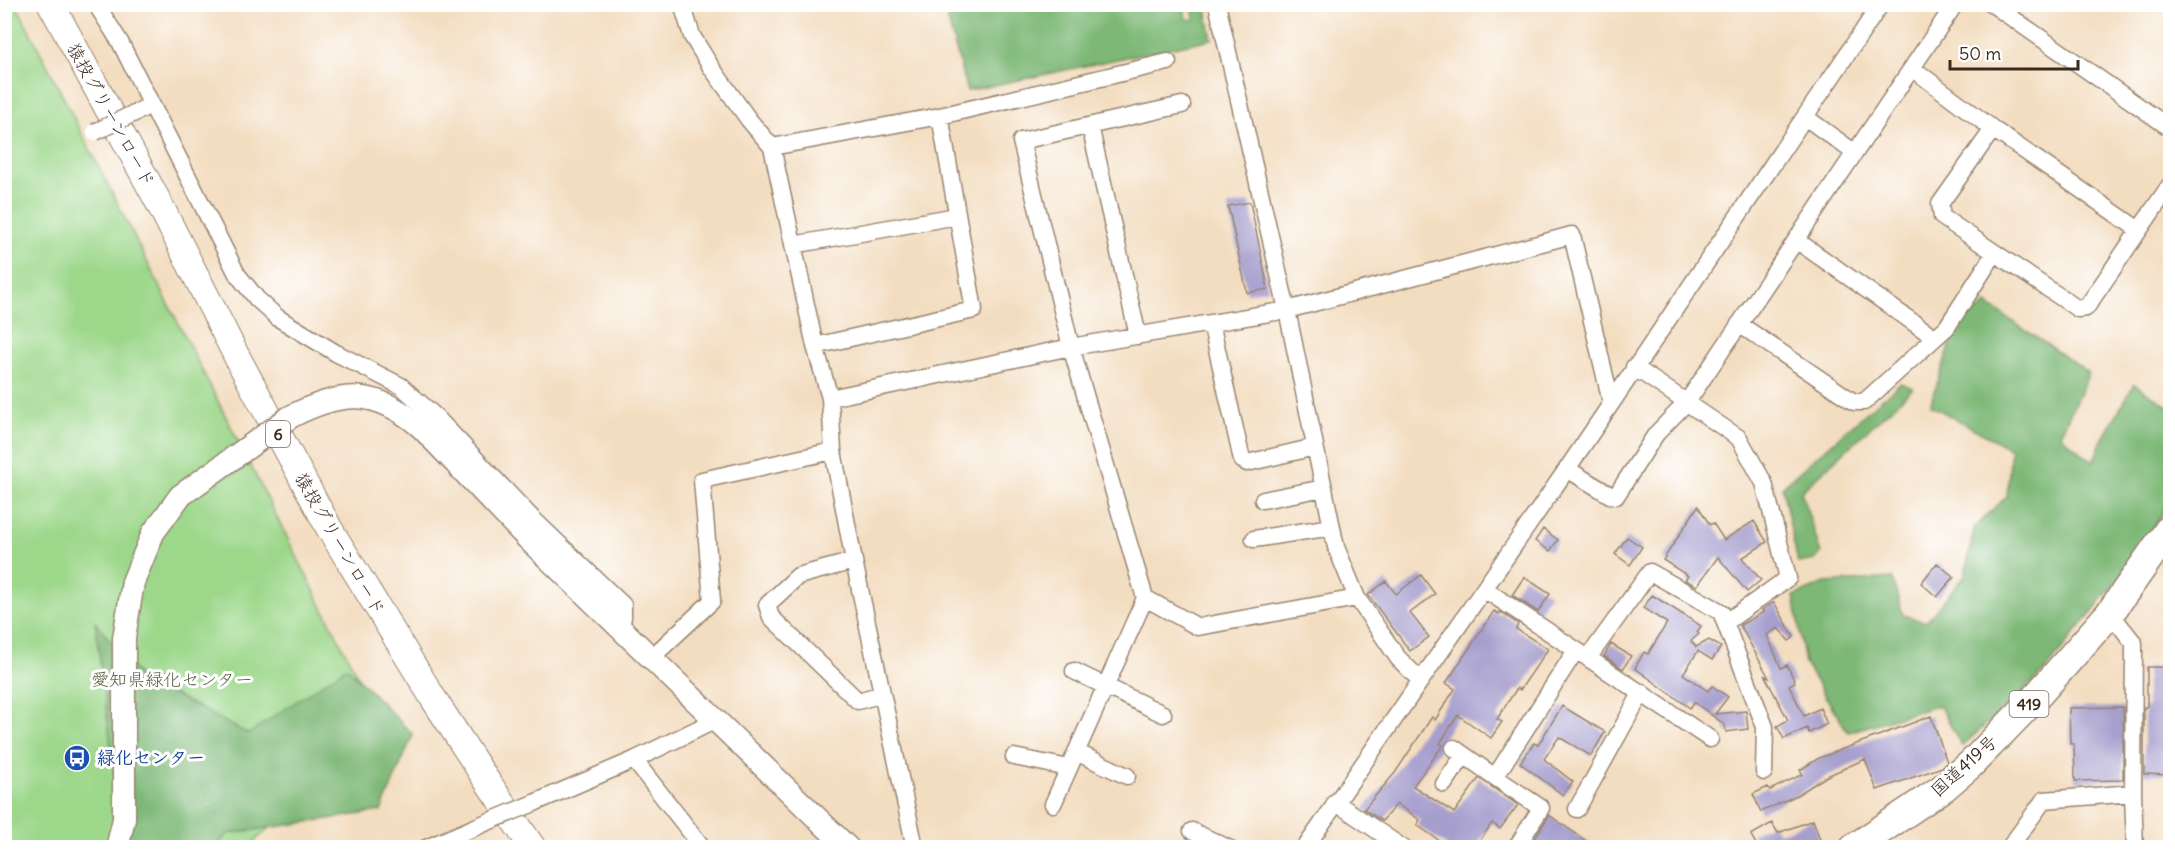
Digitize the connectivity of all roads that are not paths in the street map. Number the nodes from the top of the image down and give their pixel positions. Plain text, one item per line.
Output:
1 (51, 4) edge
2 (96, 4) edge
3 (682, 4) edge
4 (1217, 4) edge
5 (1881, 4) edge
6 (1955, 4) edge
7 (1992, 4) edge
8 (1168, 62) dead end
9 (1912, 68) junction
10 (1182, 105) dead end
11 (940, 116) junction
12 (1805, 117) junction
13 (1090, 126) junction
14 (2170, 128) edge
15 (1993, 129) junction
16 (95, 132) dead end
17 (168, 138) junction
18 (772, 147) junction
19 (1855, 153) junction
20 (2170, 185) edge
21 (957, 216) junction
22 (2139, 230) junction
23 (1796, 240) junction
24 (793, 245) junction
25 (1994, 254) junction
26 (1287, 310) junction
27 (1211, 323) junction
28 (1739, 324) junction
29 (1138, 336) junction
30 (1934, 338) junction
31 (815, 346) junction
32 (1071, 347) junction
33 (1634, 367) junction
34 (830, 398) junction
35 (1611, 402) junction
36 (1687, 402) junction
37 (1315, 447) junction
38 (833, 451) junction
39 (1568, 468) junction
40 (1324, 488) junction
41 (1263, 500) dead end
42 (1332, 526) junction
43 (2170, 528) edge
44 (1254, 539) dead end
45 (854, 561) junction
46 (1484, 589) junction
47 (1145, 598) junction
48 (1357, 598) junction
49 (2110, 613) junction
50 (1725, 623) junction
51 (616, 625) junction
52 (1582, 654) junction
53 (651, 658) junction
54 (1074, 671) dead end
55 (1420, 680) junction
56 (1106, 686) junction
57 (1642, 692) junction
58 (882, 694) junction
59 (1162, 714) dead end
60 (716, 720) junction
61 (1710, 739) dead end
62 (1076, 752) junction
63 (1014, 757) dead end
64 (634, 760) junction
65 (1069, 768) junction
66 (1764, 772) dead end
67 (1127, 776) dead end
68 (1495, 777) junction
69 (1444, 784) dead end
70 (2133, 793) junction
71 (1335, 802) junction
72 (1053, 804) dead end
73 (1577, 808) dead end
74 (1192, 831) dead end
75 (117, 848) edge
76 (426, 848) edge
77 (533, 848) edge
78 (703, 848) edge
79 (848, 848) edge
80 (915, 848) edge
81 (1228, 848) edge
82 (1305, 848) edge
83 (1402, 848) edge
84 (1516, 848) edge
85 (1854, 848) edge
86 (2009, 848) edge
87 (2135, 848) edge

1 - 77 main road, 猿投グリーンロード / 6
2 - 17 street
3 - 18 street
4 - 26 street
5 - 12 street
6 - 9 street
7 - 14 street
8 - 11 street
9 - 15 street
9 - 19 street
10 - 13 street
11 - 18 street
11 - 21 street
12 - 19 street
12 - 33 street
13 - 29 street
13 - 32 street
15 - 22 street
15 - 25 street
16 - 17 street, bridge
17 - 51 street
18 - 24 street
19 - 23 street
20 - 22 street
21 - 24 street
21 - 31 street
22 - 25 street
23 - 28 street
23 - 30 street
24 - 31 street
25 - 30 street
26 - 27 street
26 - 35 street
26 - 37 street
27 - 29 street
27 - 37 street
28 - 30 street
28 - 36 street
29 - 32 street
31 - 34 street
32 - 34 street
32 - 47 street
33 - 35 street
33 - 36 street
34 - 38 street
35 - 39 street
36 - 39 street
36 - 50 street
37 - 40 street
38 - 45 street
38 - 53 street
39 - 46 street
40 - 41 street
40 - 42 street
42 - 44 street
42 - 48 street
43 - 49 highway, 国道419号 / 419
45 - 58 street
45 - 58 street
46 - 52 street
46 - 55 street
47 - 48 street
47 - 56 street
48 - 55 street
49 - 70 street
49 - 85 highway, 国道419号 / 419
50 - 52 street
50 - 66 street
51 - 53 street
51 - 75 street, bridge
52 - 57 street
52 - 68 street
53 - 60 street
54 - 56 street
55 - 71 street
56 - 59 street
56 - 62 street
57 - 61 street
57 - 73 street
58 - 80 street
60 - 64 street
60 - 79 street
62 - 65 street
62 - 67 street
63 - 65 street
64 - 76 street, bridge
64 - 78 street
65 - 72 street
68 - 69 street
68 - 84 street
70 - 86 street
70 - 87 street
71 - 82 street
71 - 83 street
74 - 81 street

